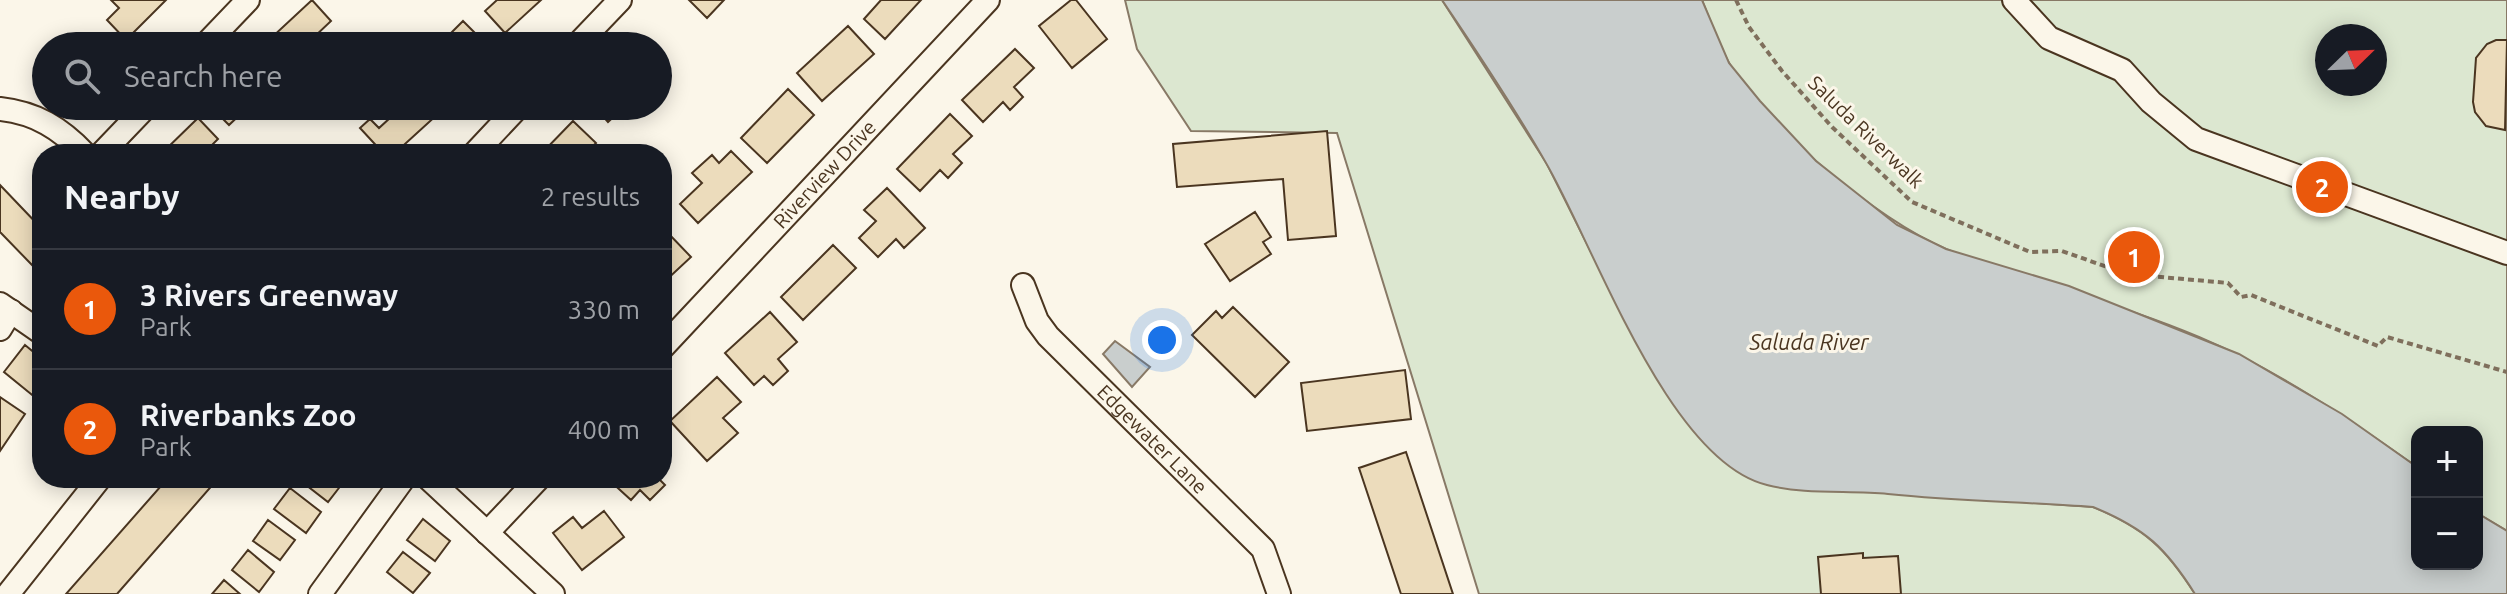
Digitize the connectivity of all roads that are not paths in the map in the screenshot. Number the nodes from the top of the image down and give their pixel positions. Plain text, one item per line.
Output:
1 (248, 0) edge
2 (620, 0) edge
3 (988, 0) edge
4 (2014, 0) edge
5 (217, 32) edge
6 (589, 32) edge
7 (2, 111) edge
8 (32, 116) edge
9 (42, 120) edge
10 (134, 120) edge
11 (506, 120) edge
12 (74, 144) edge
13 (111, 144) edge
14 (483, 144) edge
15 (2507, 253) edge
16 (1023, 285) dead end
17 (4, 315) edge
18 (32, 328) edge
19 (672, 337) edge
20 (92, 488) edge
21 (397, 488) edge
22 (439, 488) edge
23 (530, 488) edge
24 (487, 533) junction
25 (8, 594) edge
26 (320, 594) edge
27 (553, 594) edge
28 (1279, 594) edge

1 - 5 street
2 - 6 street
3 - 19 street, Riverview Drive
4 - 15 street
7 - 8 street
9 - 12 street
10 - 13 street
11 - 14 street
16 - 28 street, Edgewater Lane
17 - 18 street
20 - 25 street
21 - 26 street
22 - 24 street
23 - 24 street
24 - 27 street

